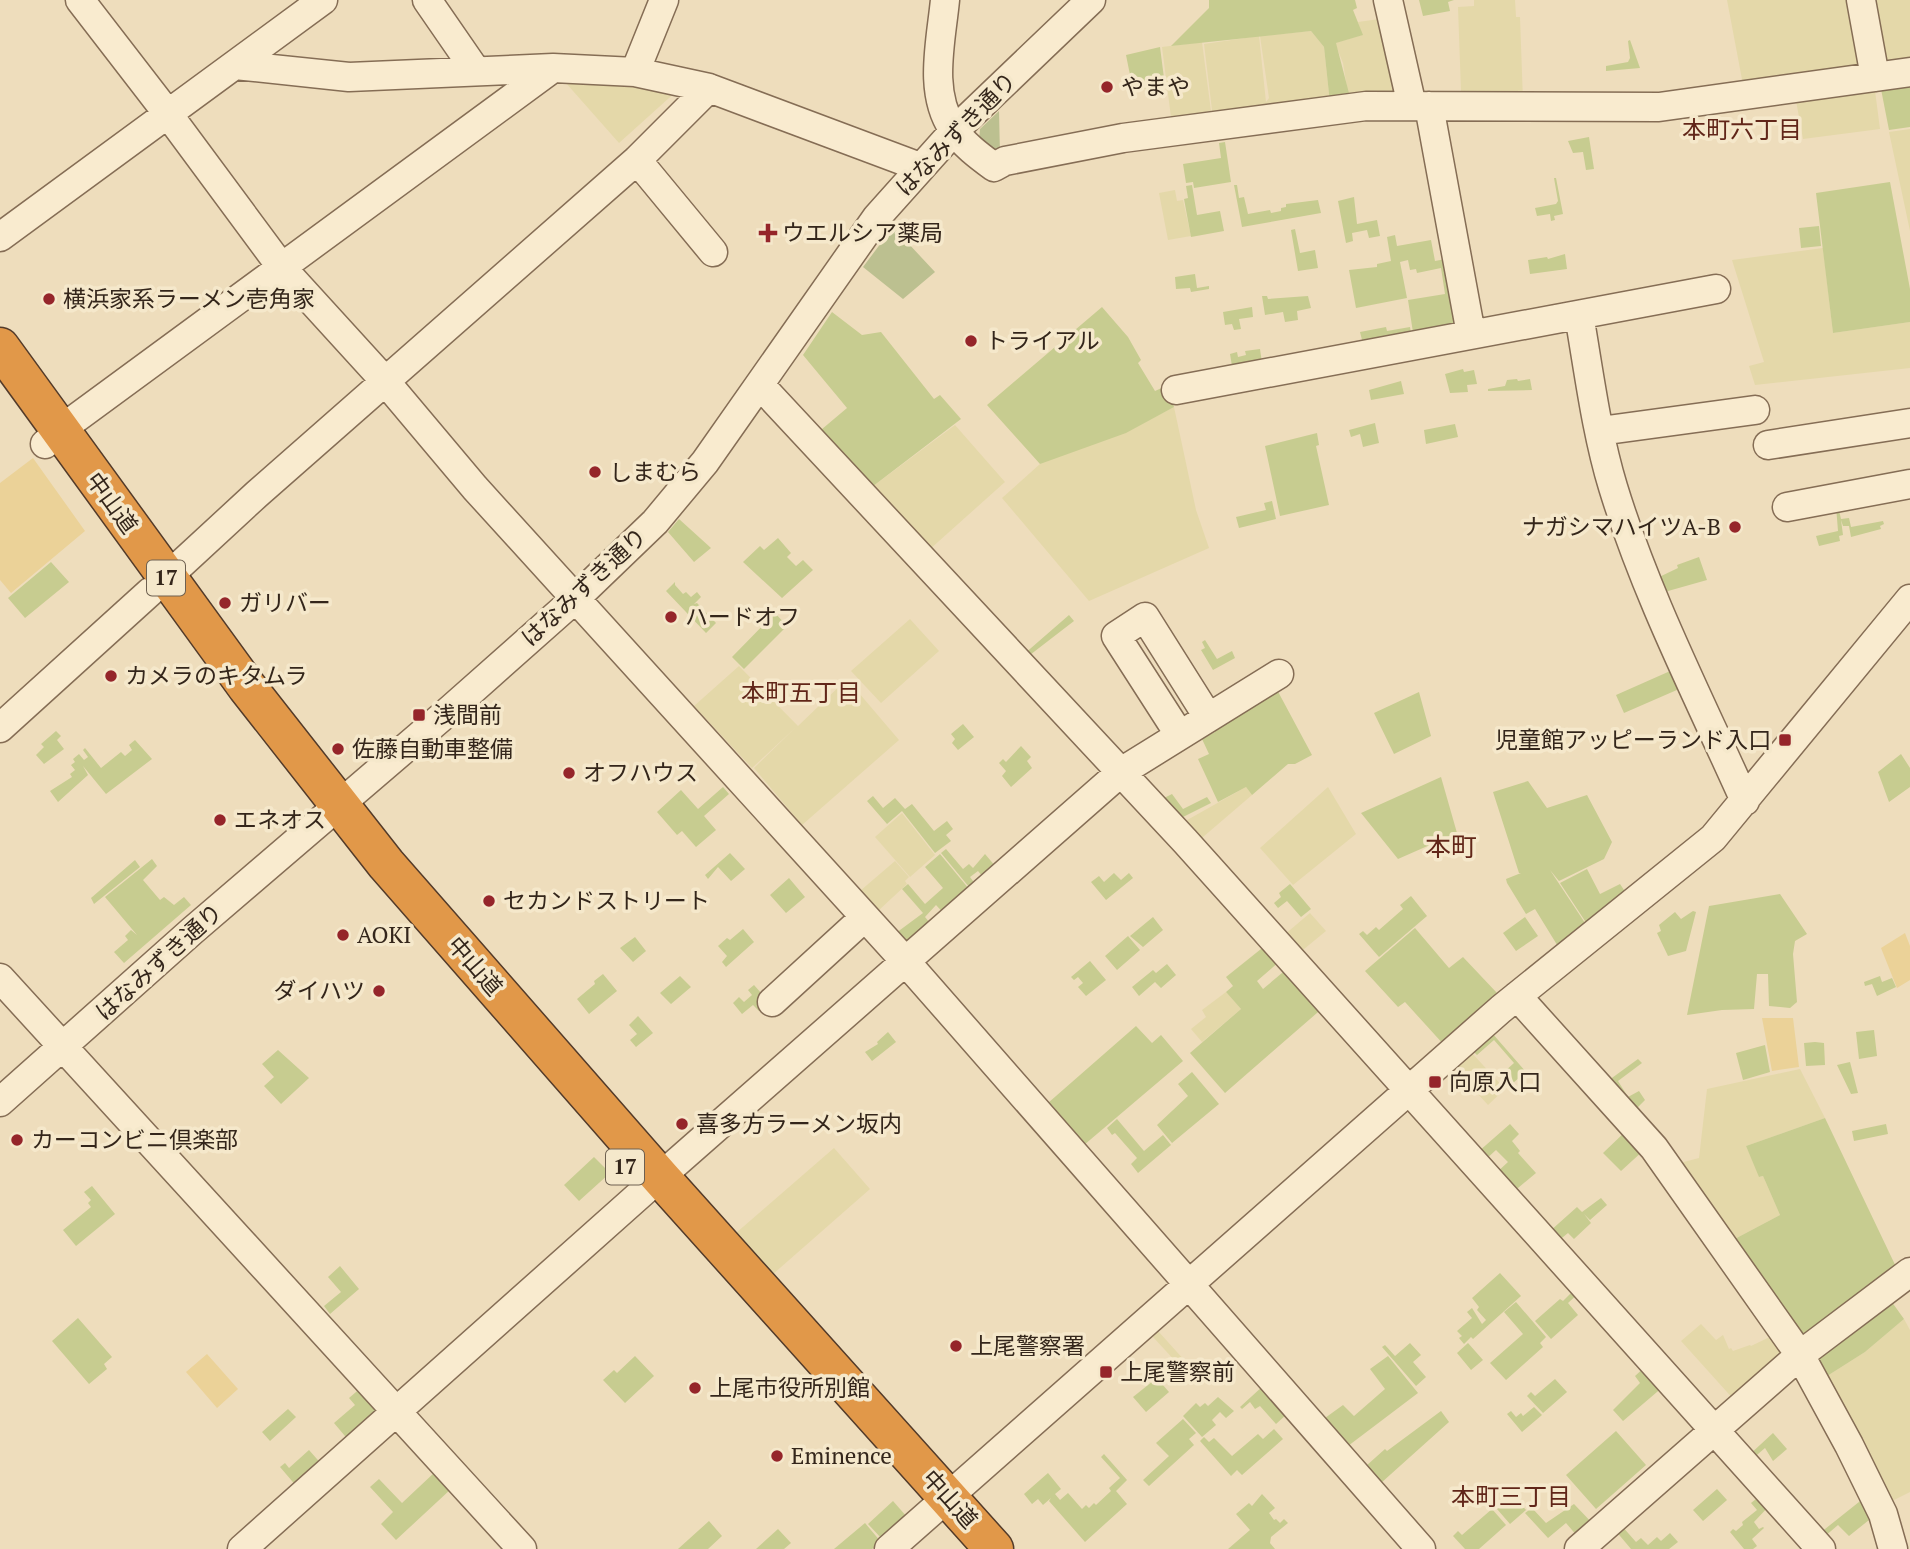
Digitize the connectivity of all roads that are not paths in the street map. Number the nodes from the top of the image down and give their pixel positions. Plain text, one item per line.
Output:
1 (80, 0) edge
2 (323, 0) edge
3 (427, 0) edge
4 (664, 0) edge
5 (945, 0) edge
6 (1091, 0) edge
7 (1388, 0) edge
8 (1861, 0) edge
9 (235, 65) junction
10 (553, 68) junction
11 (476, 71) junction
12 (635, 72) junction
13 (1910, 72) edge
14 (1875, 78) junction
15 (709, 88) junction
16 (1420, 106) junction
17 (168, 114) junction
18 (954, 131) junction
19 (637, 160) junction
20 (920, 167) junction
21 (0, 237) edge
22 (713, 252) dead end
23 (282, 268) junction
24 (1716, 289) dead end
25 (1579, 315) junction
26 (1471, 334) junction
27 (0, 347) edge
28 (0, 380) edge
29 (385, 381) junction
30 (760, 385) junction
31 (1176, 390) dead end
32 (1755, 410) dead end
33 (1910, 424) edge
34 (1600, 431) junction
35 (52, 437) junction
36 (1768, 445) dead end
37 (1910, 484) edge
38 (1787, 507) dead end
39 (158, 585) junction
40 (576, 598) junction
41 (1910, 599) edge
42 (1279, 674) dead end
43 (1208, 717) junction
44 (0, 728) edge
45 (1179, 734) junction
46 (1121, 772) junction
47 (1745, 801) junction
48 (330, 812) junction
49 (865, 918) junction
50 (906, 962) junction
51 (0, 978) edge
52 (1517, 996) junction
53 (772, 1002) dead end
54 (62, 1048) junction
55 (1408, 1091) junction
56 (0, 1102) edge
57 (653, 1184) junction
58 (1910, 1272) edge
59 (1188, 1286) junction
60 (1800, 1355) junction
61 (394, 1411) junction
62 (1715, 1430) junction
63 (938, 1505) junction
64 (242, 1549) edge
65 (522, 1549) edge
66 (889, 1549) edge
67 (960, 1549) edge
68 (994, 1549) edge
69 (1421, 1549) edge
70 (1579, 1549) edge
71 (1821, 1549) edge
72 (1893, 1549) edge

1 - 17 street
2 - 9 street
3 - 11 street
4 - 12 street
5 - 18 street
6 - 18 street, はなみずき通り
7 - 16 street
8 - 14 street
9 - 11 street
9 - 17 street
10 - 11 street
10 - 12 street
10 - 23 street
12 - 15 street
13 - 14 street
14 - 16 street
15 - 19 street
15 - 20 street
16 - 18 street
16 - 26 street
17 - 21 street
17 - 23 street
18 - 20 street, はなみずき通り
19 - 22 street
19 - 29 street
20 - 30 street, はなみずき通り
23 - 29 street
23 - 35 street
24 - 25 street
25 - 26 street
25 - 34 street
26 - 31 street
27 - 35 highway, 中山道 / 17
28 - 35 highway, 中山道 / 17
29 - 39 street
29 - 40 street
30 - 40 street, はなみずき通り
30 - 46 street
32 - 34 street
33 - 36 street
34 - 47 street
35 - 39 highway, 中山道 / 17
37 - 38 street
39 - 44 street
39 - 48 highway, 中山道 / 17
40 - 48 street, はなみずき通り
40 - 49 street
41 - 47 street
42 - 43 street
43 - 45 street
43 - 45 street
45 - 46 street
46 - 50 street
46 - 55 street
47 - 52 street
48 - 54 street, はなみずき通り
48 - 57 highway, 中山道 / 17
49 - 50 street
49 - 53 street
50 - 57 street
50 - 59 street
51 - 54 street
52 - 55 street
52 - 60 street
54 - 56 street, はなみずき通り
54 - 61 street
55 - 59 street
55 - 62 street
57 - 61 street
57 - 63 highway, 中山道 / 17
58 - 60 street
59 - 63 street
59 - 69 street
60 - 62 street
60 - 72 street
61 - 64 street
61 - 65 street
62 - 70 street
62 - 71 street
63 - 66 street
63 - 67 highway, 中山道 / 17
63 - 68 highway, 中山道 / 17

